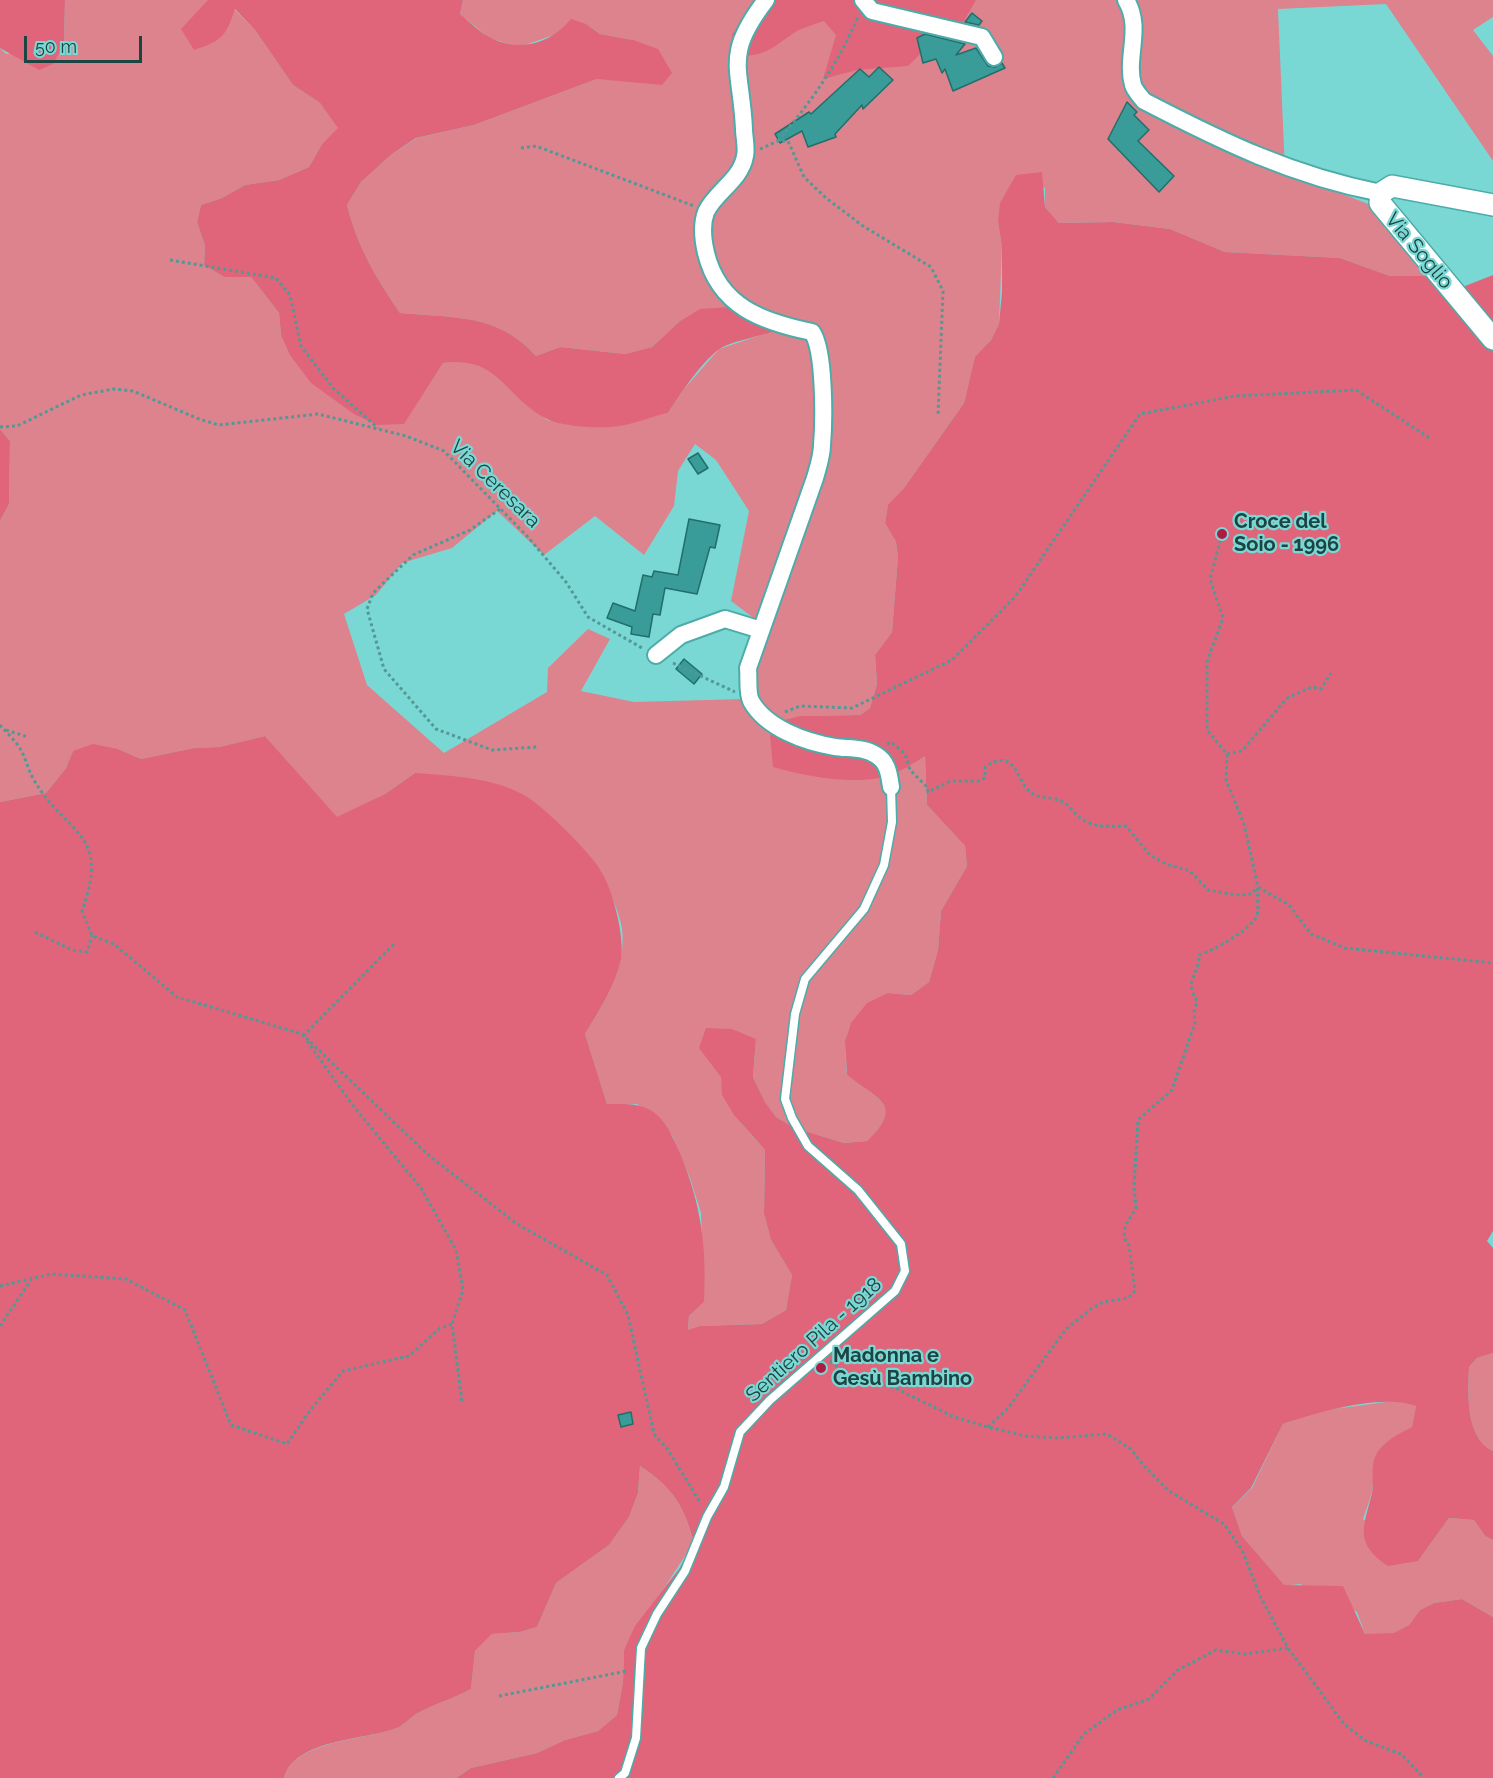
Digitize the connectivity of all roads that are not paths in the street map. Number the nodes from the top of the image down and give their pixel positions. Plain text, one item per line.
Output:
1 (766, 0) edge
2 (1126, 0) edge
3 (864, 2) edge
4 (994, 57) dead end
5 (1382, 193) junction
6 (1493, 205) edge
7 (1493, 339) edge
8 (760, 630) junction
9 (656, 655) road end
10 (891, 787) joint
11 (619, 1778) edge

1 - 8 street
2 - 5 street
3 - 4 street
5 - 6 street, Via Soglio
5 - 7 street, Via Soglio
8 - 9 street
8 - 10 street
10 - 11 lane, Sentiero Pila - 1918

